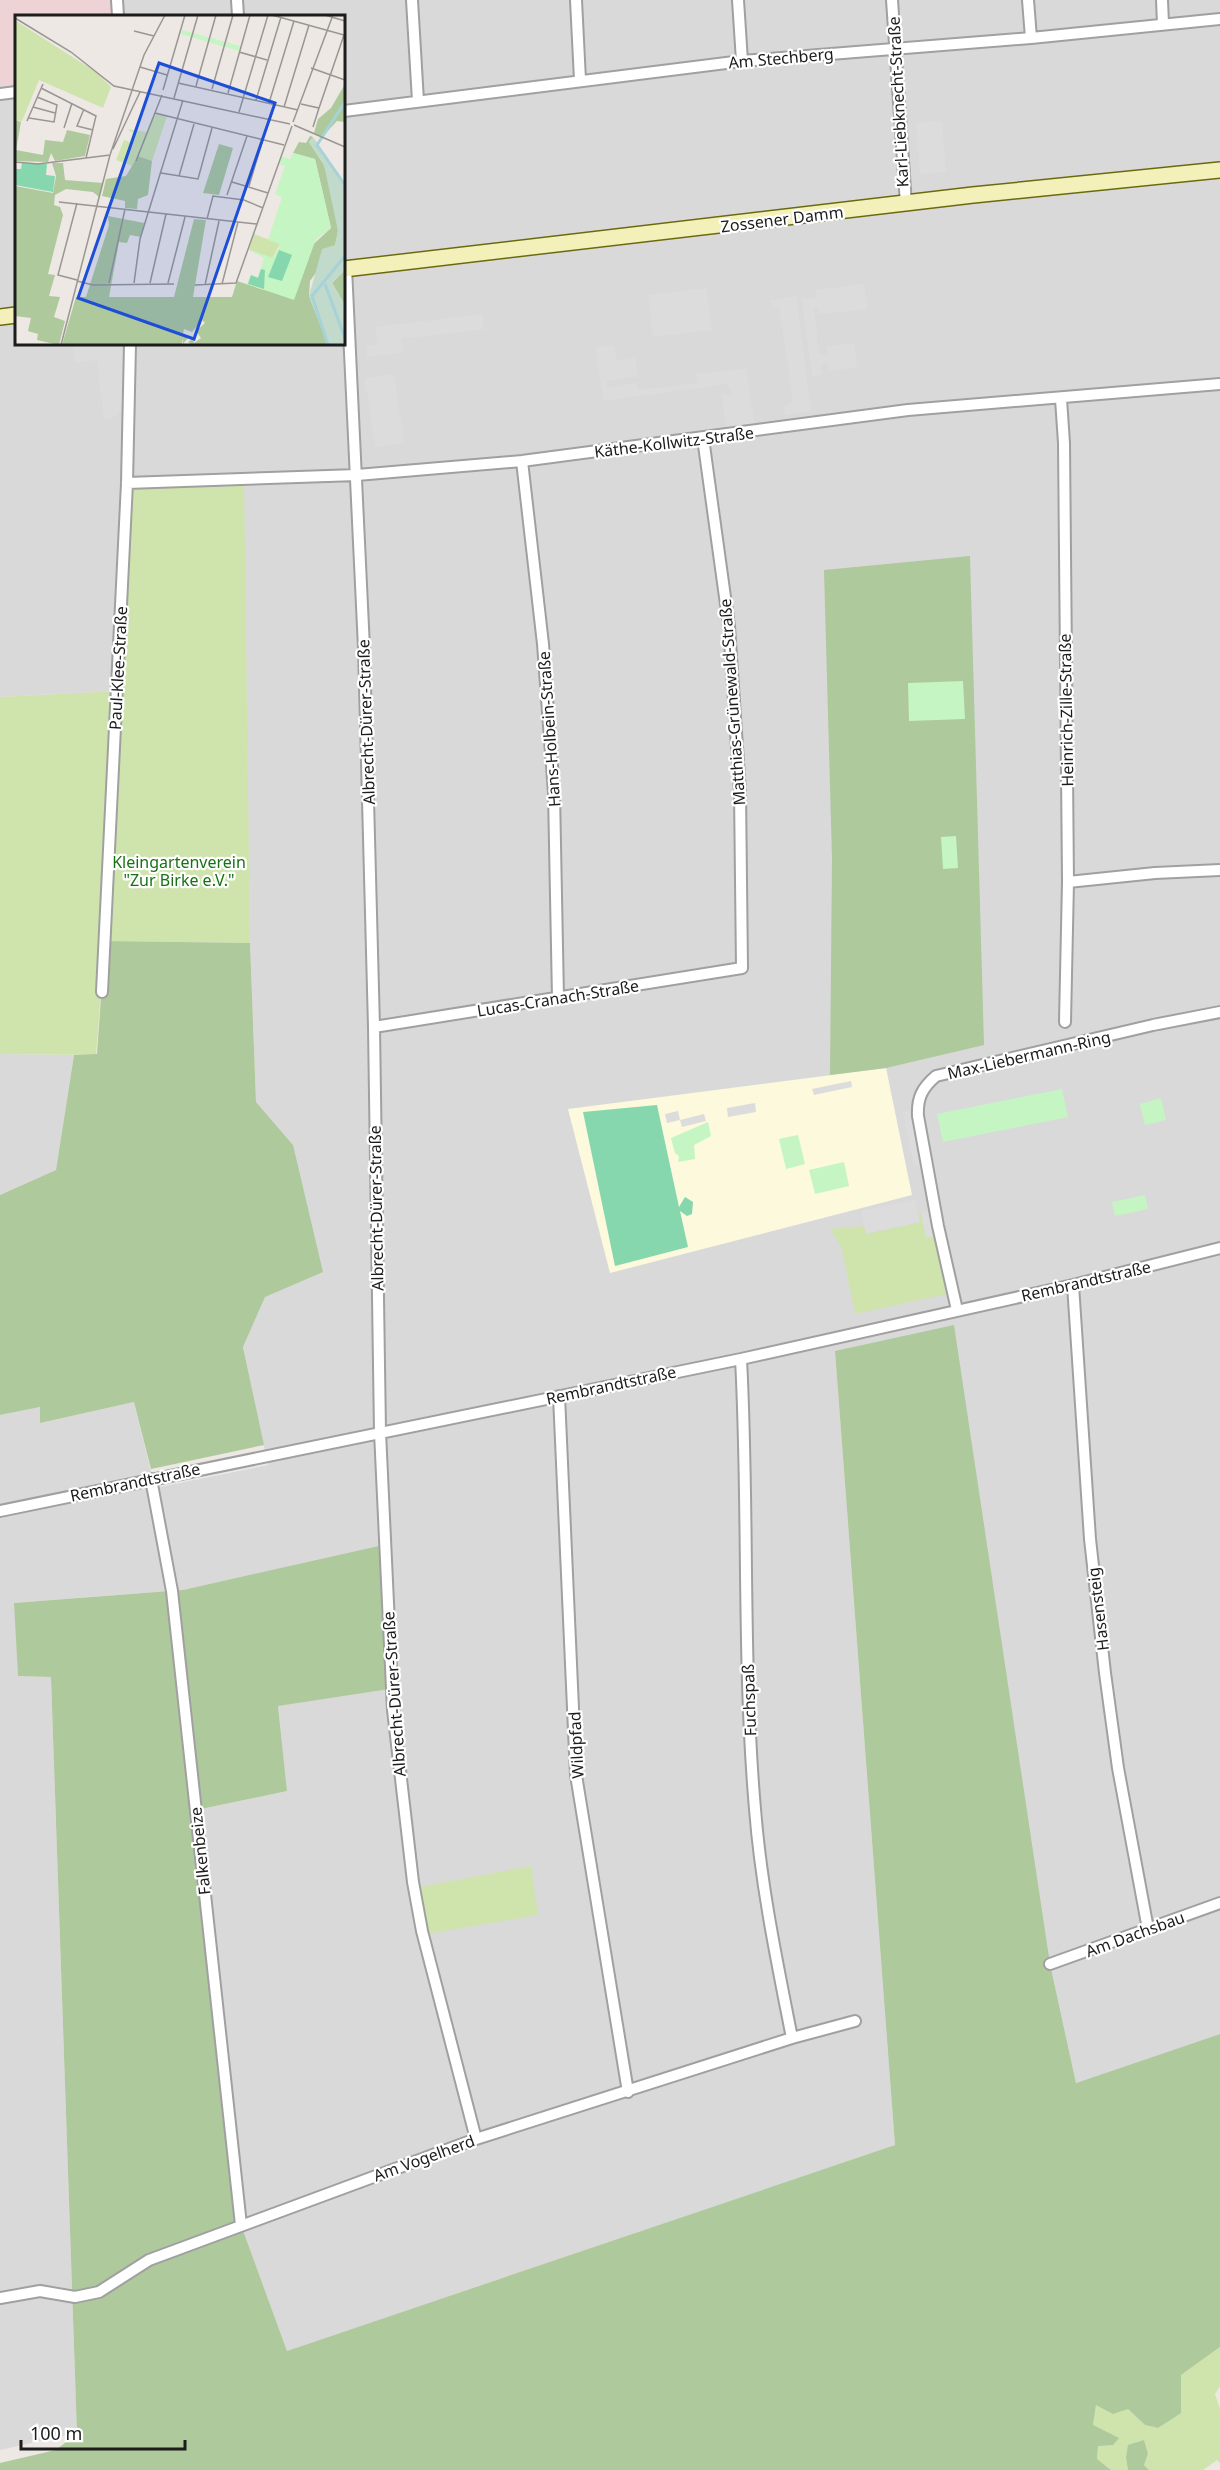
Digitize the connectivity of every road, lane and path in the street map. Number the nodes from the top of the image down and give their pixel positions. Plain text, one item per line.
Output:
1 (117, 0) edge
2 (237, 0) edge
3 (412, 0) edge
4 (576, 0) edge
5 (738, 0) edge
6 (892, 0) edge
7 (1028, 0) edge
8 (1162, 0) edge
9 (118, 15) edge
10 (238, 15) edge
11 (1220, 20) edge
12 (1163, 24) junction
13 (1031, 38) junction
14 (894, 49) junction
15 (742, 61) junction
16 (580, 80) junction
17 (15, 92) edge
18 (0, 94) edge
19 (417, 101) junction
20 (345, 111) edge
21 (1220, 170) edge
22 (906, 204) junction
23 (345, 268) edge
24 (15, 315) edge
25 (0, 317) edge
26 (130, 345) edge
27 (1220, 384) edge
28 (1061, 399) junction
29 (703, 438) junction
30 (522, 461) junction
31 (357, 475) junction
32 (127, 483) junction
33 (1220, 870) edge
34 (1068, 882) junction
35 (742, 968) joint
36 (102, 992) dead end
37 (558, 998) junction
38 (1220, 1012) edge
39 (1065, 1022) dead end
40 (374, 1028) junction
41 (1220, 1248) edge
42 (1073, 1285) junction
43 (957, 1310) junction
44 (741, 1359) junction
45 (559, 1396) junction
46 (380, 1432) junction
47 (152, 1479) junction
48 (0, 1511) edge
49 (1220, 1903) edge
50 (1148, 1929) junction
51 (1050, 1964) dead end
52 (855, 2021) dead end
53 (792, 2038) junction
54 (628, 2092) junction
55 (476, 2139) junction
56 (241, 2225) junction
57 (0, 2298) edge

1 - 9 street
2 - 10 street
3 - 19 street
4 - 16 street
5 - 15 street
6 - 14 street, Karl-Liebknecht-Straße
7 - 13 street
8 - 12 street
11 - 12 street, Am Stechberg
12 - 13 street, Am Stechberg
13 - 14 street, Am Stechberg
14 - 15 street, Am Stechberg
14 - 22 street, Karl-Liebknecht-Straße
15 - 16 street, Am Stechberg
16 - 19 street, Am Stechberg
17 - 18 street
19 - 20 street, Am Stechberg
21 - 22 main road, Zossener Damm
22 - 23 main road, Zossener Damm
23 - 31 street, Albrecht-Dürer-Straße
24 - 25 main road
26 - 32 street, Paul-Klee-Straße
27 - 28 street, Käthe-Kollwitz-Straße
28 - 29 street, Käthe-Kollwitz-Straße
28 - 34 street, Heinrich-Zille-Straße
29 - 30 street, Käthe-Kollwitz-Straße
29 - 35 street, Matthias-Grünewald-Straße
30 - 31 street, Käthe-Kollwitz-Straße
30 - 37 street, Hans-Holbein-Straße
31 - 32 street, Käthe-Kollwitz-Straße
31 - 40 street, Albrecht-Dürer-Straße
32 - 36 street, Paul-Klee-Straße
33 - 34 street
34 - 39 street, Heinrich-Zille-Straße
35 - 37 street, Lucas-Cranach-Straße
37 - 40 street, Lucas-Cranach-Straße
38 - 43 street, Max-Liebermann-Ring
40 - 46 street, Albrecht-Dürer-Straße
41 - 42 street, Rembrandtstraße
42 - 43 street, Rembrandtstraße
42 - 50 street, Hasensteig
43 - 44 street, Rembrandtstraße
44 - 45 street, Rembrandtstraße
44 - 53 street, Fuchspaß
45 - 46 street, Rembrandtstraße
45 - 54 street, Wildpfad
46 - 47 street, Rembrandtstraße
46 - 55 street, Albrecht-Dürer-Straße
47 - 48 street, Rembrandtstraße
47 - 56 street, Falkenbeize
49 - 50 street, Am Dachsbau
50 - 51 street, Am Dachsbau
52 - 53 street, Am Vogelherd
53 - 54 street, Am Vogelherd
54 - 55 street, Am Vogelherd
55 - 56 street, Am Vogelherd
56 - 57 street, Am Vogelherd

